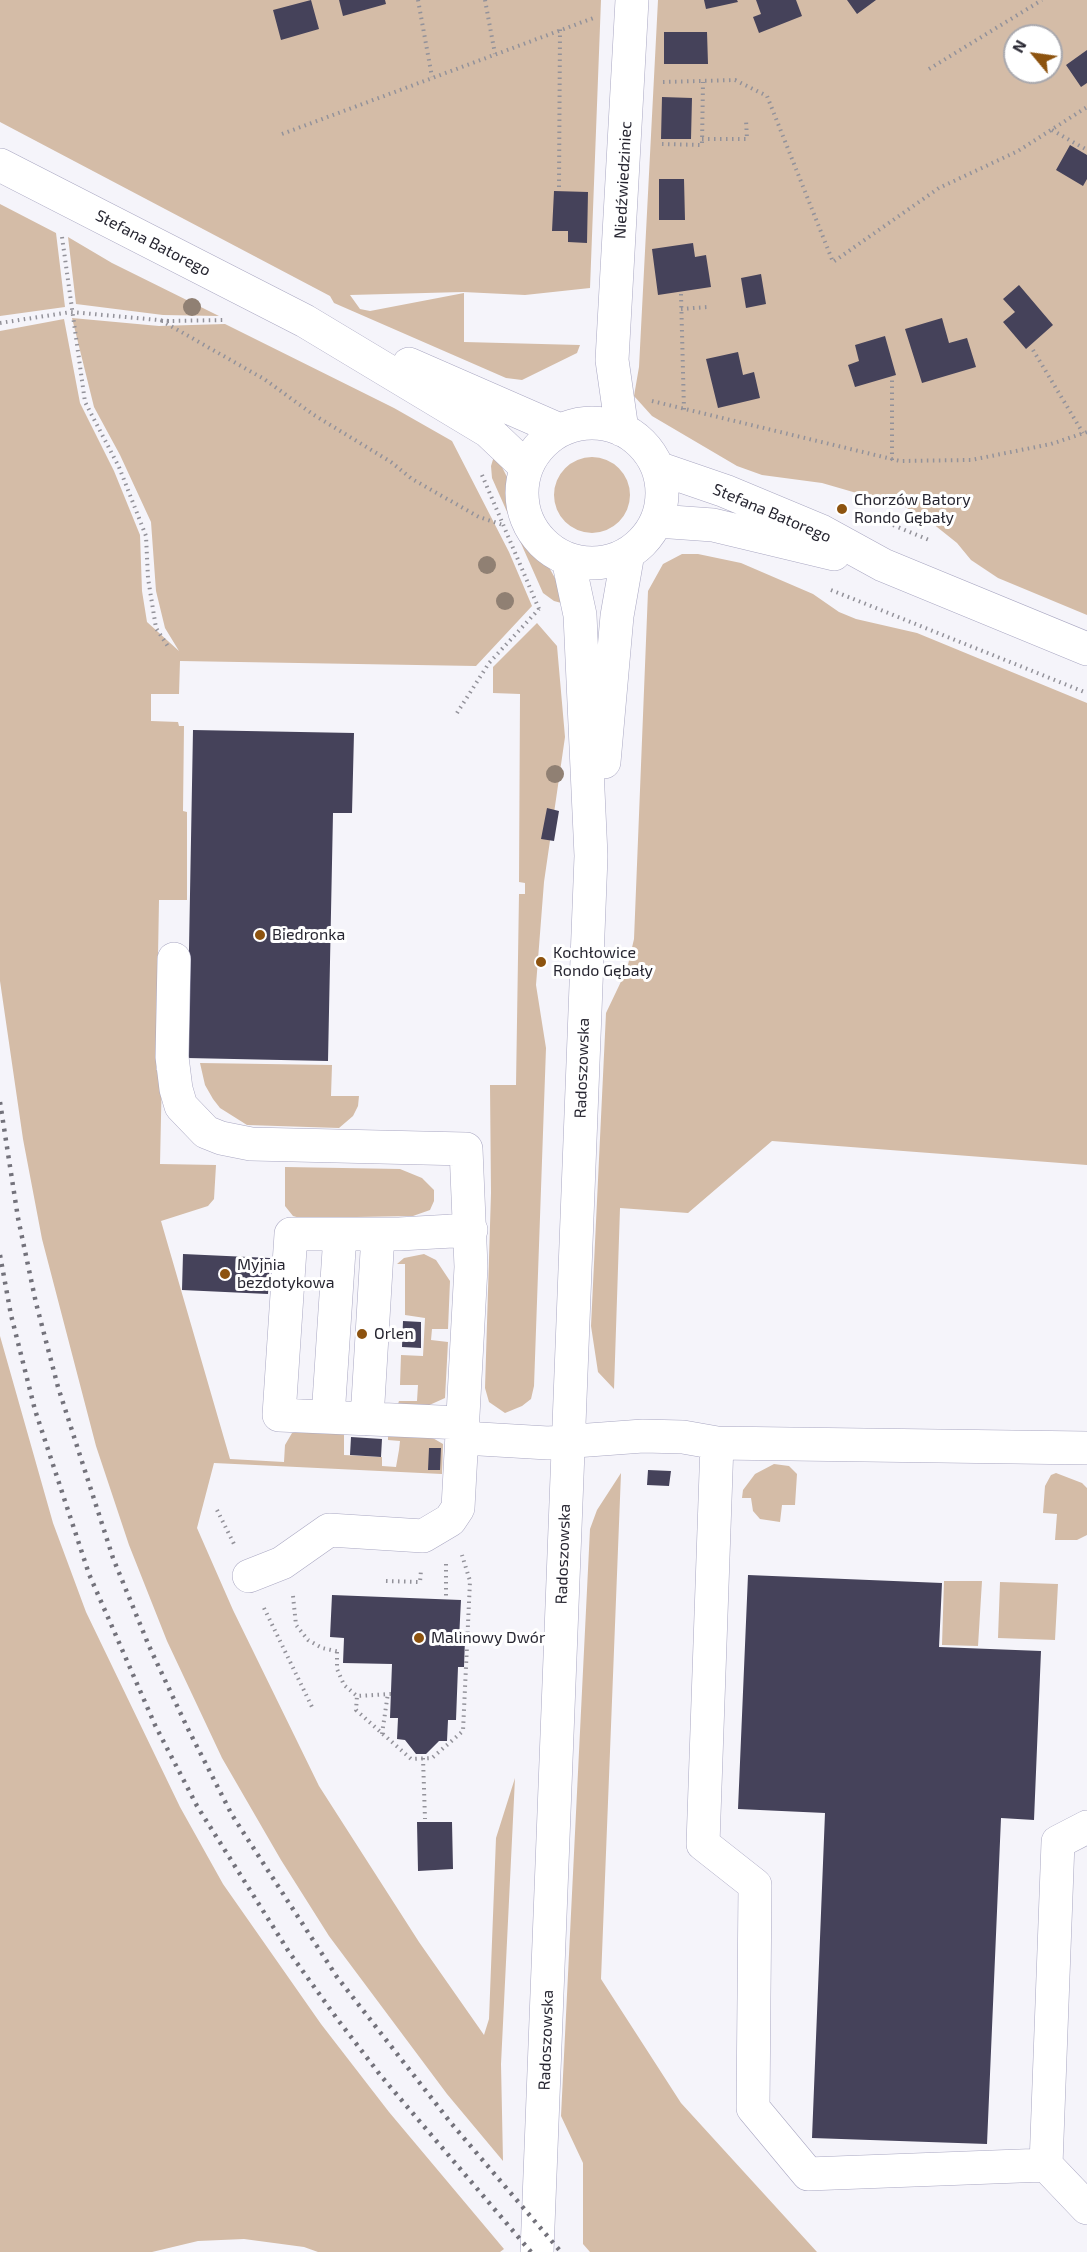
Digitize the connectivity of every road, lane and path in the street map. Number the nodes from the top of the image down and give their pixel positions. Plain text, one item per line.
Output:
1 (418, 0) edge
2 (485, 0) edge
3 (632, 0) edge
4 (1042, 0) edge
5 (600, 16) dead end
6 (560, 29) junction
7 (495, 54) junction
8 (929, 69) dead end
9 (432, 77) junction
10 (658, 81) dead end
11 (702, 81) junction
12 (1087, 107) edge
13 (746, 120) dead end
14 (1052, 130) junction
15 (282, 134) dead end
16 (702, 139) junction
17 (662, 144) dead end
18 (1087, 150) edge
19 (0, 165) edge
20 (559, 187) dead end
21 (61, 227) dead end
22 (681, 294) dead end
23 (708, 307) dead end
24 (681, 309) junction
25 (71, 312) junction
26 (228, 320) dead end
27 (162, 321) junction
28 (305, 321) junction
29 (0, 323) edge
30 (1033, 350) dead end
31 (612, 360) junction
32 (892, 379) dead end
33 (644, 399) dead end
34 (684, 410) junction
35 (575, 426) junction
36 (622, 430) junction
37 (1085, 432) edge
38 (892, 460) junction
39 (526, 467) junction
40 (658, 468) junction
41 (480, 472) dead end
42 (657, 521) junction
43 (503, 525) junction
44 (628, 553) junction
45 (568, 559) junction
46 (883, 566) junction
47 (826, 588) dead end
48 (539, 609) junction
49 (550, 611) dead end
50 (169, 648) dead end
51 (1087, 649) edge
52 (1087, 693) edge
53 (457, 713) dead end
54 (591, 856) junction
55 (174, 959) dead end
56 (471, 1230) junction
57 (358, 1235) junction
58 (348, 1418) junction
59 (463, 1430) junction
60 (568, 1441) junction
61 (717, 1443) junction
62 (1087, 1448) edge
63 (295, 1554) junction
64 (462, 1555) dead end
65 (446, 1563) dead end
66 (249, 1576) dead end
67 (446, 1599) dead end
68 (357, 1696) junction
69 (382, 1734) junction
70 (423, 1758) junction
71 (425, 1819) dead end
72 (1087, 1827) edge
73 (1046, 2165) junction
74 (1087, 2208) edge
75 (537, 2252) edge

1 - 9 path
2 - 7 path
3 - 31 street, Niedźwiedziniec
4 - 8 path
5 - 6 path
6 - 7 path
6 - 20 path
7 - 9 path
9 - 15 path
10 - 11 path
11 - 14 path
11 - 16 path
12 - 14 path
13 - 16 path
14 - 18 path
16 - 17 path
19 - 28 street, Stefana Batorego
21 - 25 path
22 - 24 path
23 - 24 path
24 - 34 path
25 - 27 path
25 - 29 path
25 - 50 path
26 - 27 path
27 - 43 path
28 - 35 street, Stefana Batorego
28 - 39 street, Stefana Batorego
30 - 37 path
31 - 35 street, Niedźwiedziniec
31 - 36 street, Niedźwiedziniec
32 - 38 path
33 - 34 path
34 - 38 path
35 - 36 street
35 - 39 street
36 - 40 street
37 - 38 path
39 - 45 street
40 - 42 street
40 - 46 street, Stefana Batorego
41 - 43 path
42 - 44 street
42 - 46 street, Stefana Batorego
43 - 48 path
44 - 45 street
44 - 54 street, Radoszowska
45 - 54 street, Radoszowska
46 - 51 street, Stefana Batorego
47 - 52 path
48 - 49 path
48 - 53 path
54 - 60 street, Radoszowska
55 - 56 street
56 - 57 street
56 - 59 street
57 - 58 street
57 - 58 street
58 - 59 street
59 - 60 street
59 - 63 street
60 - 61 street
60 - 75 street, Radoszowska
61 - 62 street
61 - 73 street
63 - 66 street
63 - 68 path
64 - 70 path
65 - 67 path
68 - 69 path
68 - 69 path
69 - 70 path
70 - 71 path
72 - 73 street
73 - 74 street

